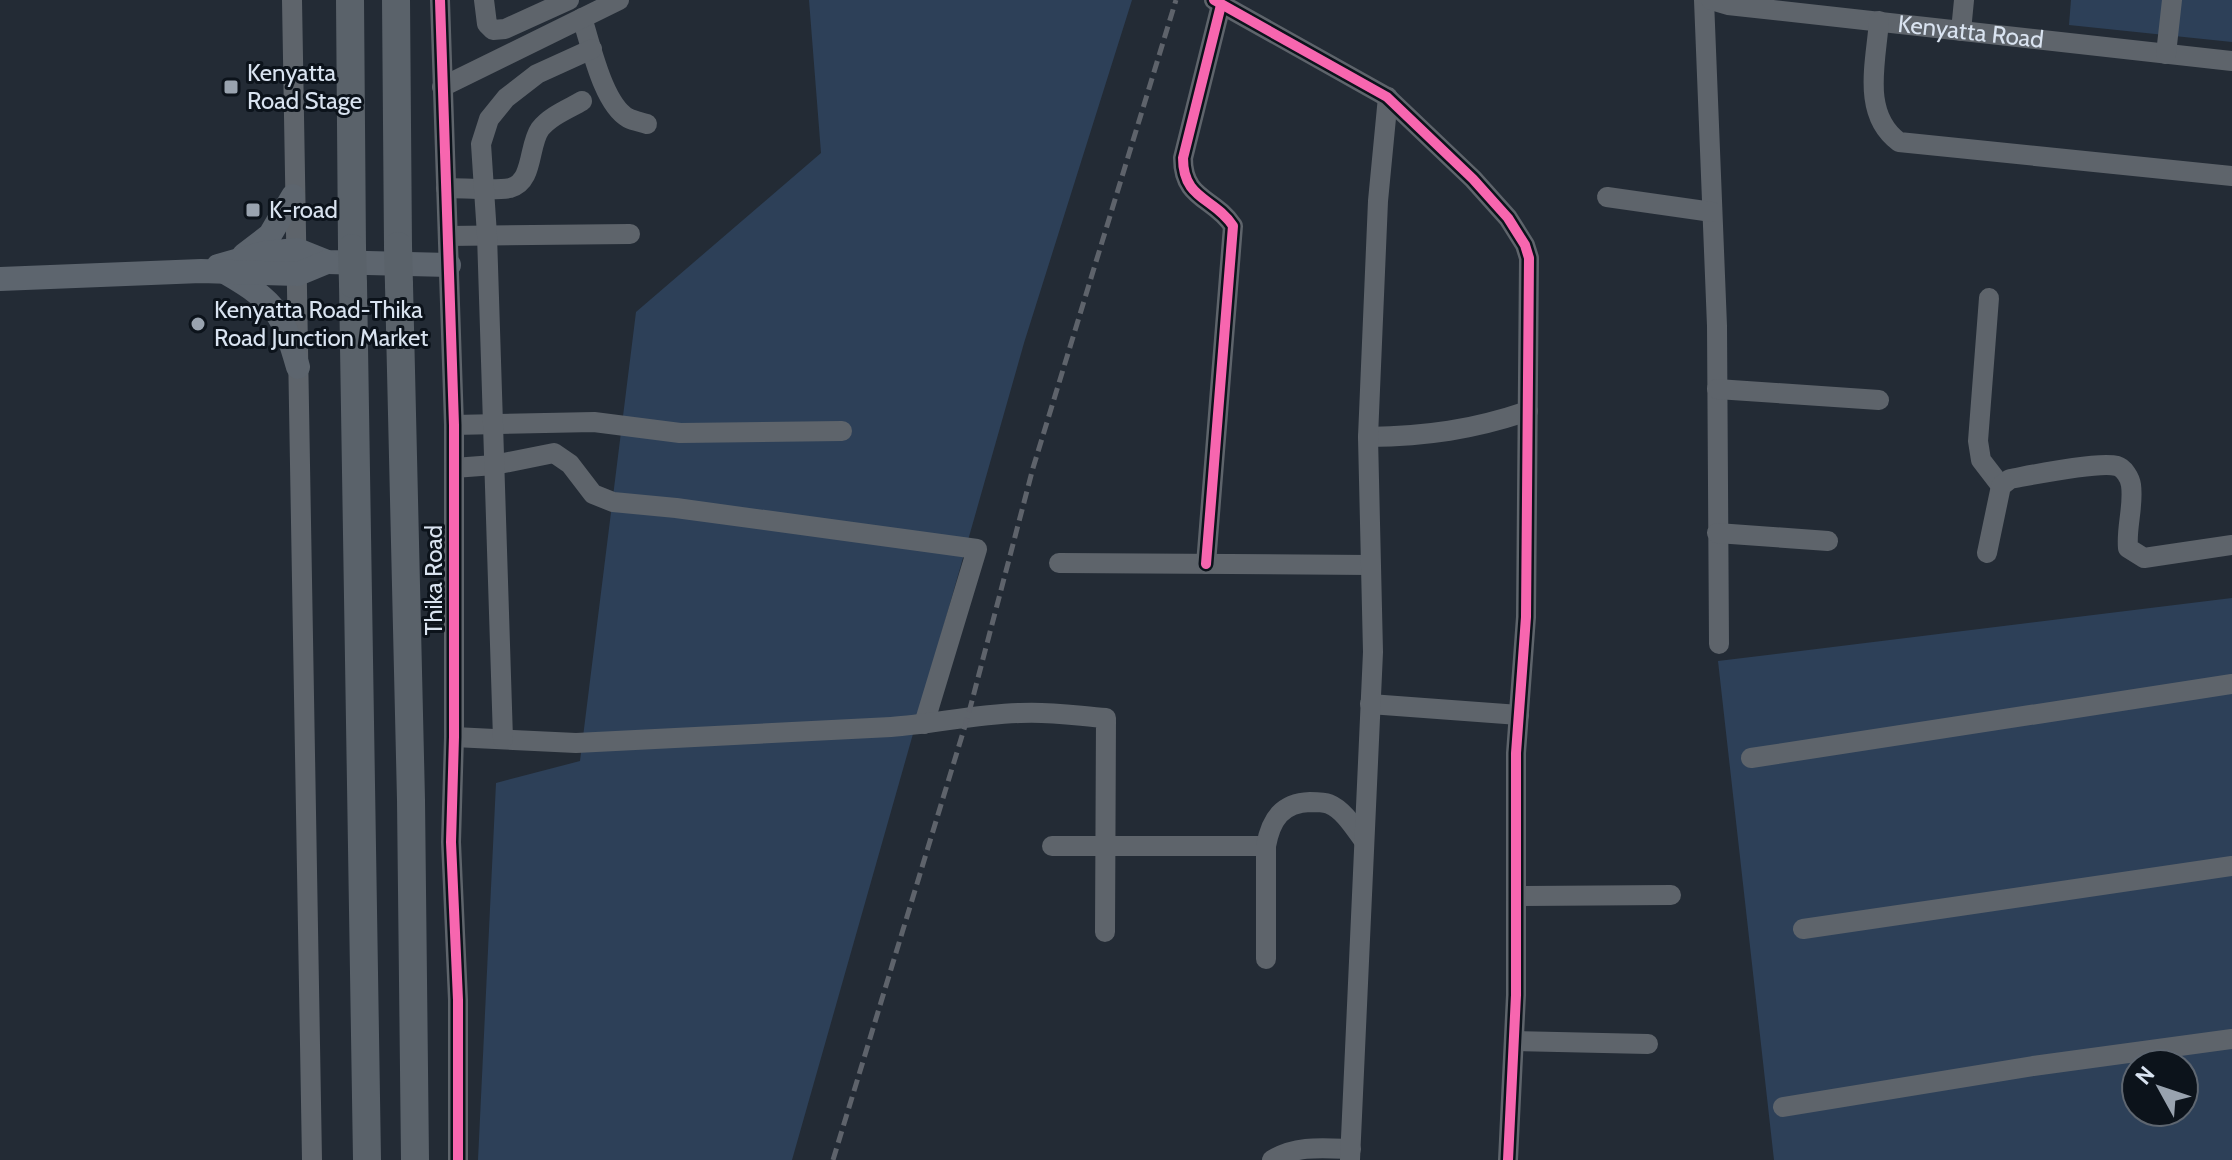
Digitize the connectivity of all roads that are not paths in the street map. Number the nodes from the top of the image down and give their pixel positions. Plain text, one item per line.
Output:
1 (292, 0) edge
2 (350, 0) edge
3 (396, 0) edge
4 (440, 0) edge
5 (484, 0) edge
6 (569, 0) edge
7 (619, 0) edge
8 (1704, 0) edge
9 (1711, 0) edge
10 (1964, 0) edge
11 (2172, 0) edge
12 (1218, 2) edge
13 (1785, 5) edge
14 (582, 18) junction
15 (1879, 21) junction
16 (492, 28) junction
17 (1961, 31) junction
18 (592, 49) junction
19 (2166, 54) junction
20 (2232, 61) edge
21 (494, 62) junction
22 (442, 87) junction
23 (1388, 97) junction
24 (582, 101) dead end
25 (647, 124) dead end
26 (2232, 176) edge
27 (484, 187) junction
28 (446, 188) junction
29 (293, 196) junction
30 (1607, 197) dead end
31 (1712, 212) junction
32 (630, 234) dead end
33 (487, 235) junction
34 (448, 236) junction
35 (297, 262) junction
36 (449, 265) junction
37 (232, 266) junction
38 (0, 279) edge
39 (1989, 298) dead end
40 (298, 367) junction
41 (1717, 389) junction
42 (1879, 400) dead end
43 (1528, 411) junction
44 (454, 425) junction
45 (493, 426) junction
46 (842, 431) dead end
47 (1368, 437) junction
48 (494, 465) junction
49 (454, 468) junction
50 (2001, 486) junction
51 (1717, 533) junction
52 (1828, 541) dead end
53 (2232, 545) edge
54 (1987, 553) dead end
55 (1059, 563) dead end
56 (1206, 564) junction
57 (1370, 565) junction
58 (1719, 644) dead end
59 (2232, 684) edge
60 (1370, 704) junction
61 (1519, 715) junction
62 (924, 724) junction
63 (454, 737) junction
64 (503, 739) junction
65 (1751, 758) dead end
66 (1364, 841) junction
67 (1052, 846) dead end
68 (1104, 846) junction
69 (1266, 846) junction
70 (2232, 866) edge
71 (1671, 895) dead end
72 (1516, 896) junction
73 (1803, 929) dead end
74 (1105, 932) dead end
75 (1266, 959) dead end
76 (2232, 1039) edge
77 (1514, 1041) junction
78 (1648, 1044) dead end
79 (1783, 1107) dead end
80 (1350, 1154) edge
81 (312, 1160) edge
82 (367, 1160) edge
83 (415, 1160) edge
84 (458, 1160) edge
85 (1272, 1160) edge
86 (1508, 1160) edge

1 - 29 street
2 - 82 highway, bridge
3 - 83 highway, Thika Road, bridge
4 - 22 street, Thika Road
5 - 16 street
6 - 16 street
7 - 14 street
8 - 31 street
9 - 13 street, Kenyatta Road
10 - 17 street
11 - 19 street
12 - 23 street
12 - 56 street
13 - 15 street, Kenyatta Road
14 - 18 street
14 - 21 street
15 - 17 street, Kenyatta Road
15 - 26 street
16 - 21 street
17 - 19 street, Kenyatta Road
18 - 25 street
18 - 27 street
19 - 20 street, Kenyatta Road
21 - 22 street
22 - 28 street, Thika Road
23 - 43 street
23 - 47 street
24 - 27 street
27 - 28 street
27 - 33 street
28 - 34 street, Thika Road
29 - 35 street
29 - 37 main road
30 - 31 street
31 - 41 street
32 - 33 street
33 - 34 street
33 - 45 street
34 - 36 street, Thika Road
35 - 36 main road
35 - 37 main road
35 - 40 street
36 - 44 street, Thika Road
37 - 38 main road
37 - 40 main road
39 - 50 street
40 - 81 street
41 - 42 street
41 - 51 street
43 - 47 street
43 - 61 street
44 - 45 street
44 - 49 street, Thika Road
45 - 46 street
45 - 48 street
47 - 57 street
48 - 49 street
48 - 62 street
48 - 64 street
49 - 63 street, Thika Road
50 - 53 street
50 - 54 street
51 - 52 street
51 - 58 street
55 - 56 street
56 - 57 street
57 - 60 street
59 - 65 street
60 - 61 street
60 - 66 street
61 - 72 street
62 - 64 street
62 - 68 street
63 - 64 street
63 - 84 street, Thika Road
66 - 69 street
66 - 80 street
67 - 68 street
68 - 69 street
68 - 74 street
69 - 75 street
70 - 73 street
71 - 72 street
72 - 77 street
76 - 79 street
77 - 78 street
77 - 86 street
80 - 85 street

